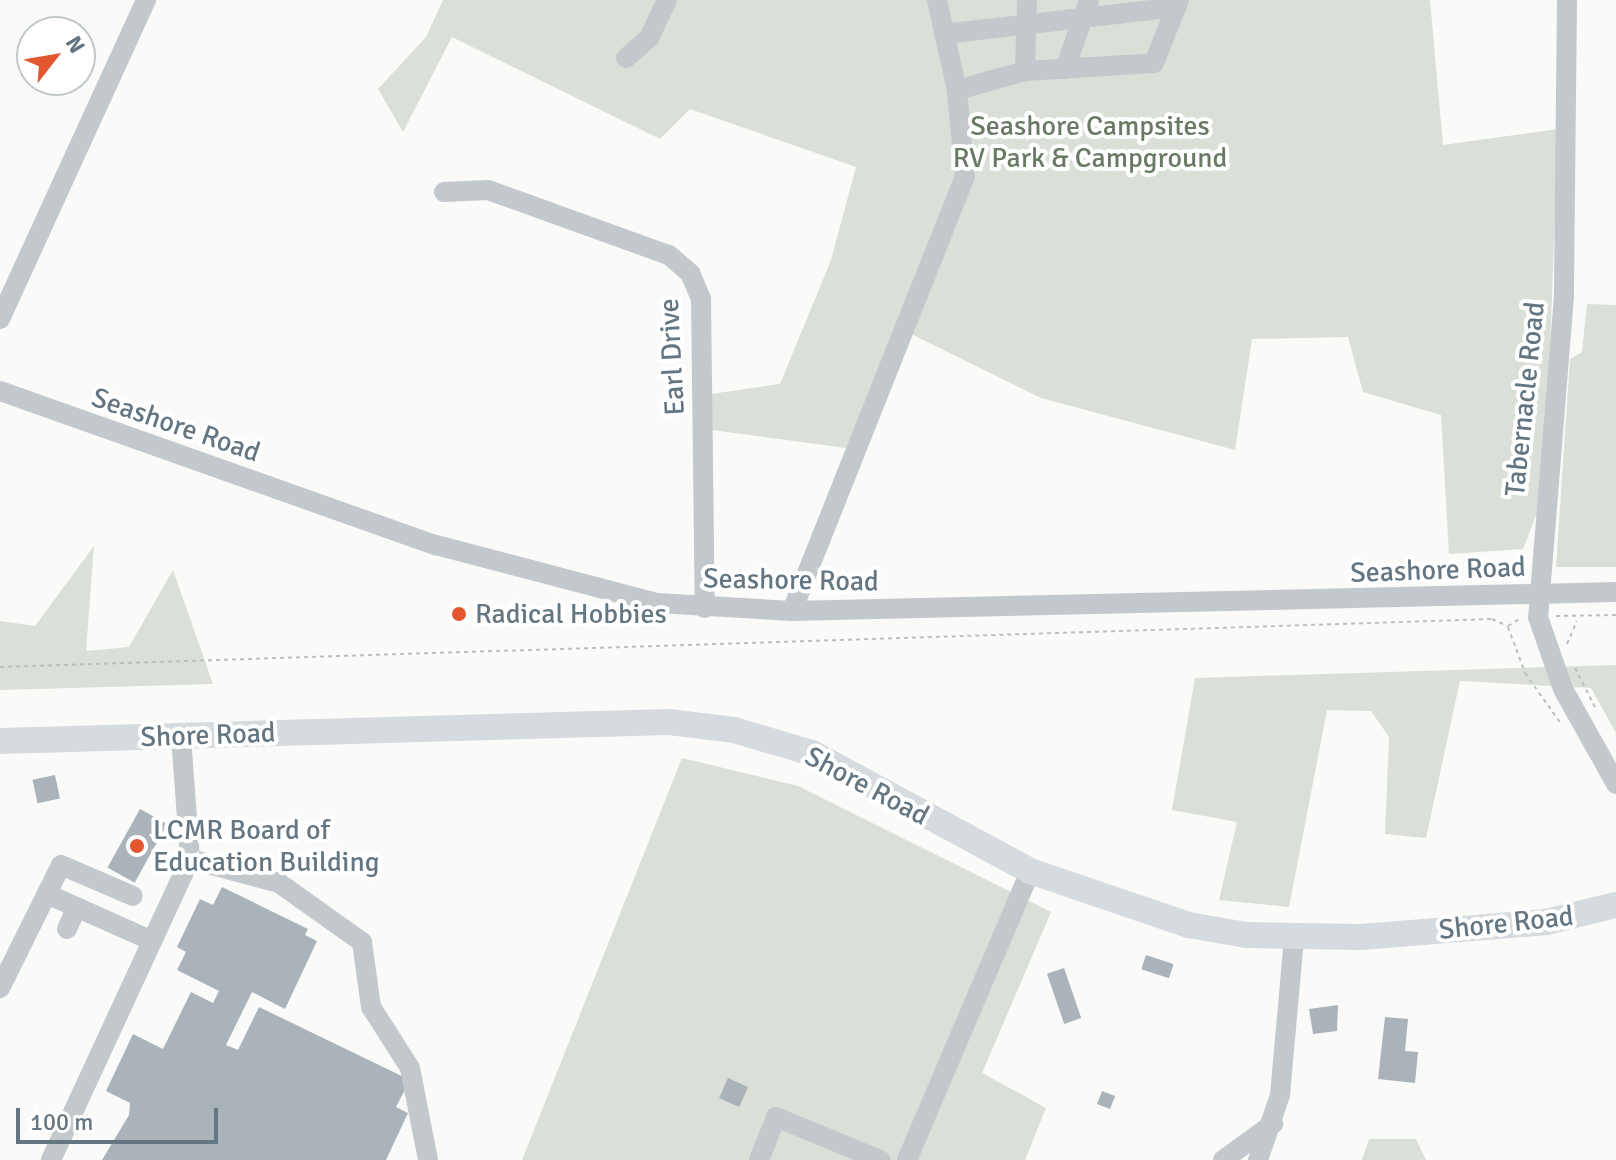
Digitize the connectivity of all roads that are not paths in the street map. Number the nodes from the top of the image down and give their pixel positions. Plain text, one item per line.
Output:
1 (146, 0) edge
2 (667, 0) edge
3 (937, 0) edge
4 (1027, 0) edge
5 (1567, 0) edge
6 (1178, 4) edge
7 (1086, 10) edge
8 (1026, 23) junction
9 (944, 34) junction
10 (626, 58) dead end
11 (1065, 69) junction
12 (1025, 71) junction
13 (957, 90) junction
14 (444, 192) dead end
15 (0, 319) edge
16 (0, 391) edge
17 (1616, 592) edge
18 (1537, 594) junction
19 (705, 608) junction
20 (792, 611) junction
21 (181, 736) junction
22 (0, 741) edge
23 (1616, 784) edge
24 (190, 859) junction
25 (1030, 871) junction
26 (47, 894) junction
27 (133, 896) dead end
28 (1616, 905) edge
29 (77, 907) junction
30 (67, 929) dead end
31 (1294, 938) junction
32 (152, 941) junction
33 (0, 988) edge
34 (1273, 1124) junction
35 (51, 1160) edge
36 (428, 1160) edge
37 (759, 1160) edge
38 (880, 1160) edge
39 (907, 1160) edge
40 (1223, 1160) edge
41 (1258, 1160) edge

1 - 15 street
2 - 10 street
3 - 9 street
4 - 8 street
5 - 18 street, Tabernacle Road
6 - 7 street
6 - 11 street
7 - 8 street
7 - 11 street
8 - 9 street
8 - 12 street
9 - 13 street
11 - 12 street
12 - 13 street
13 - 20 street
14 - 19 street, Earl Drive
16 - 19 street, Seashore Road
17 - 18 street, Seashore Road
18 - 20 street, Seashore Road
18 - 23 street, Tabernacle Road
19 - 20 street, Seashore Road
21 - 22 main road, Shore Road
21 - 24 street
21 - 25 main road, Shore Road
24 - 32 street
24 - 36 street
25 - 31 main road, Shore Road
25 - 39 street
26 - 27 street
26 - 29 street
26 - 33 street
28 - 31 main road, Shore Road
29 - 30 street
29 - 32 street
31 - 34 street
32 - 35 street
34 - 40 street
34 - 41 street
37 - 38 street

